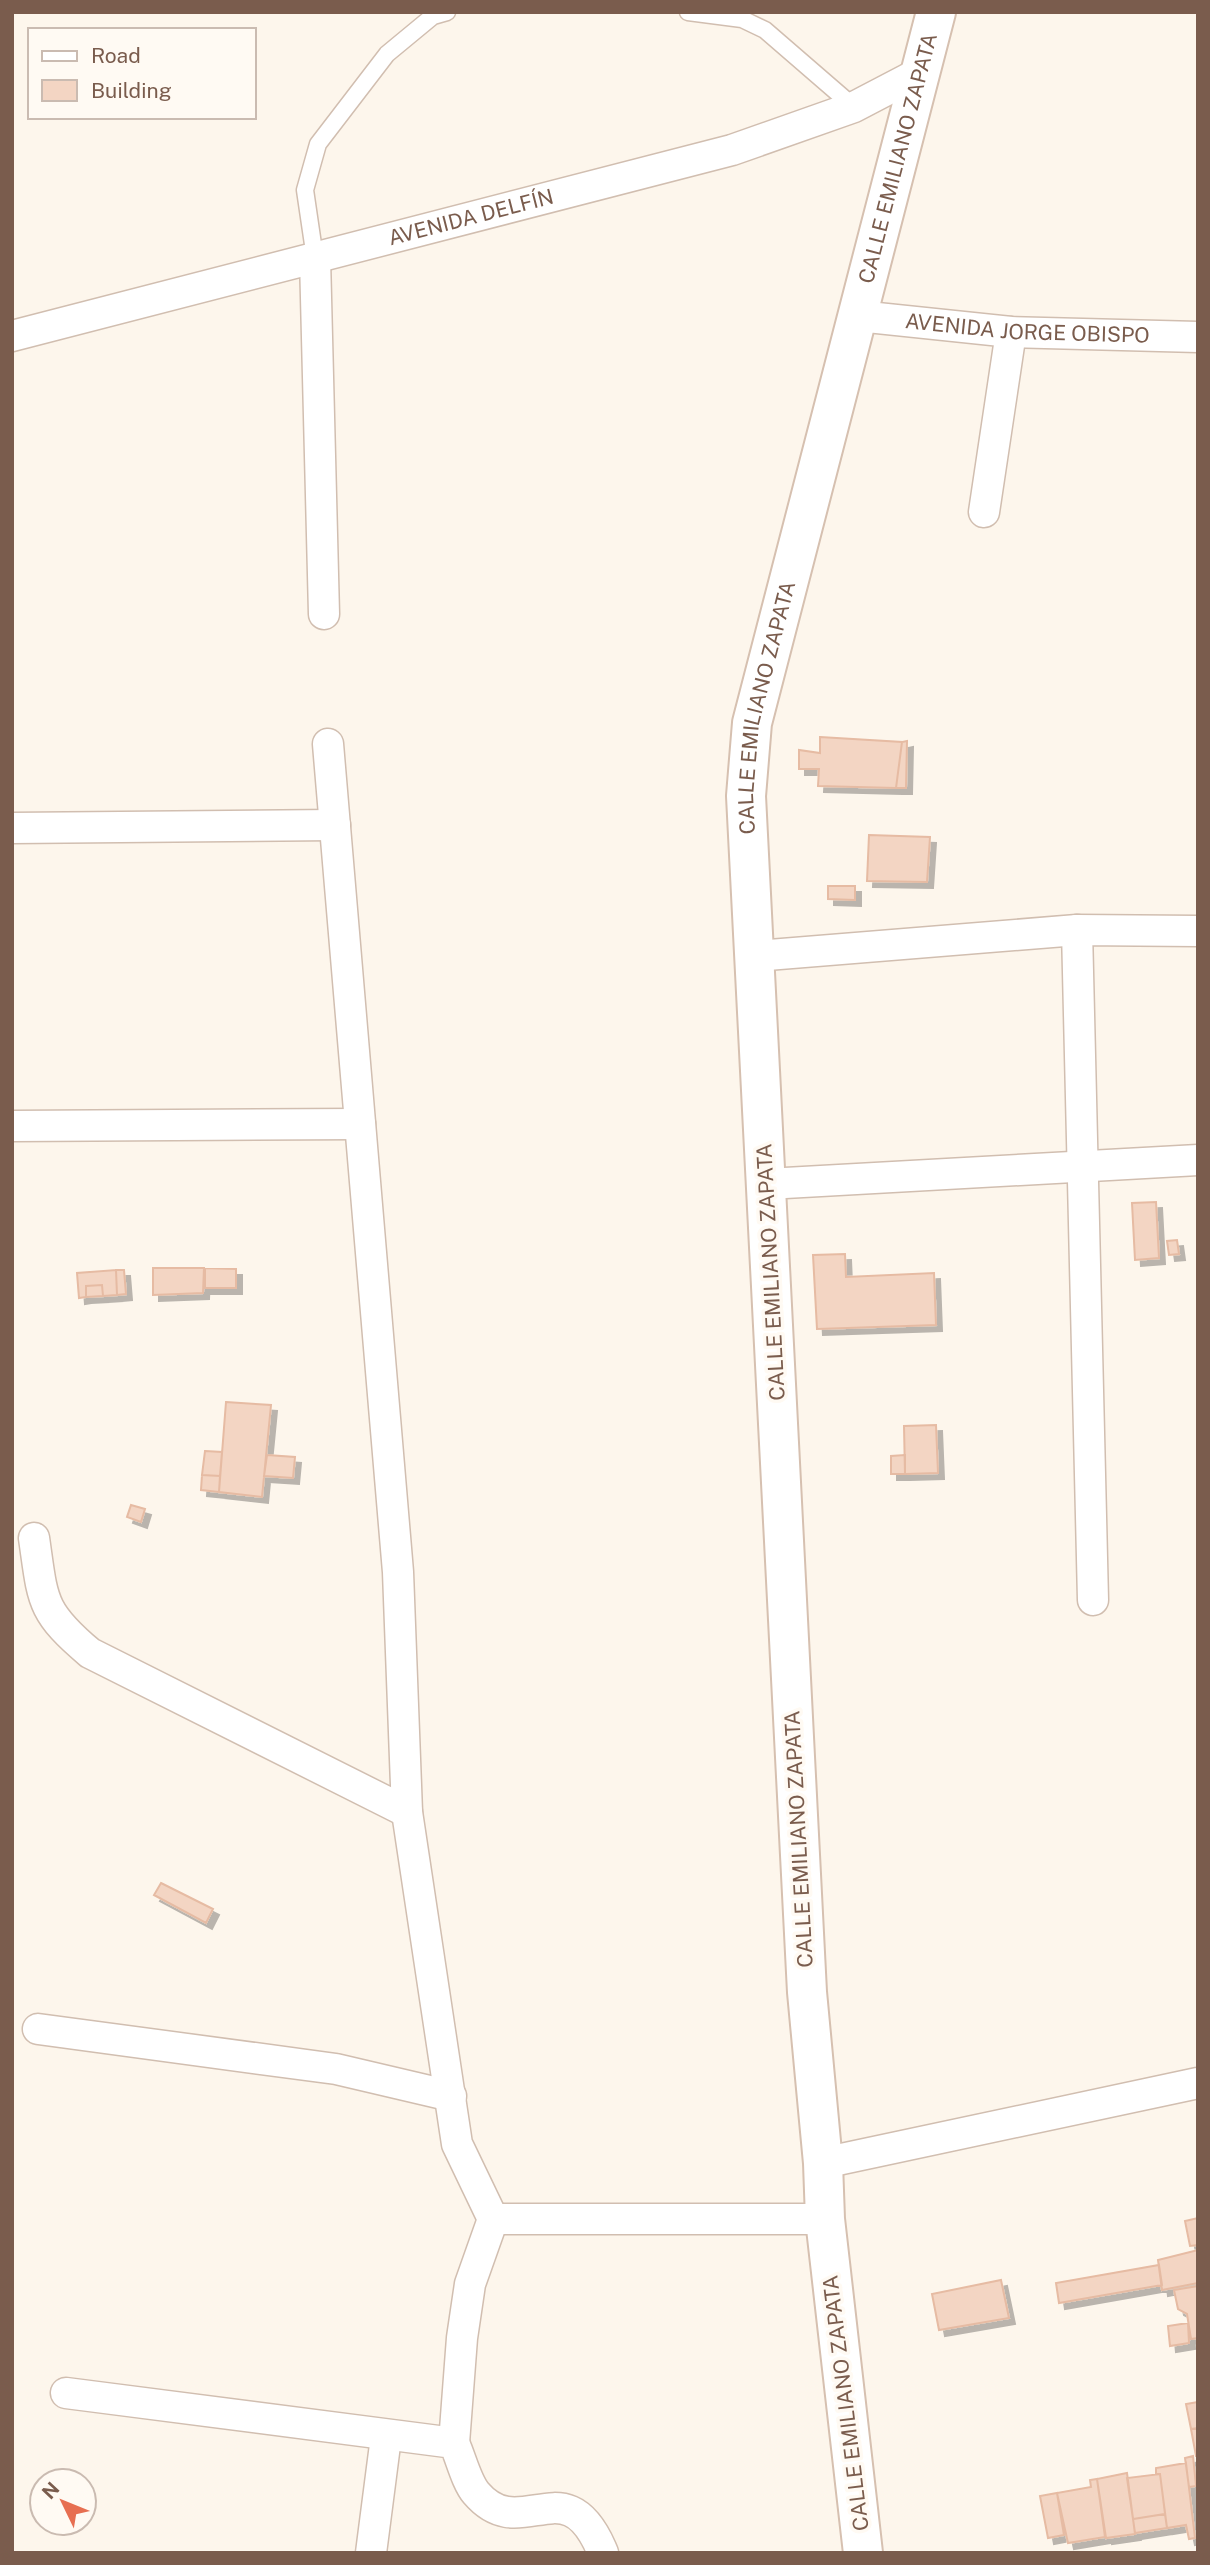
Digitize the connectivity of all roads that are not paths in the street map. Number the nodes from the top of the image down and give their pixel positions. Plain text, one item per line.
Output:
1 (447, 12) edge
2 (688, 12) edge
3 (936, 12) edge
4 (921, 72) junction
5 (854, 107) junction
6 (315, 258) junction
7 (858, 316) junction
8 (1011, 331) junction
9 (12, 335) edge
10 (1198, 337) edge
11 (985, 512) dead end
12 (324, 614) dead end
13 (328, 744) dead end
14 (335, 825) junction
15 (12, 828) edge
16 (1077, 930) junction
17 (1198, 930) edge
18 (755, 956) junction
19 (360, 1124) junction
20 (12, 1126) edge
21 (1198, 1160) edge
22 (1084, 1167) junction
23 (767, 1184) junction
24 (34, 1538) dead end
25 (1093, 1600) dead end
26 (407, 1812) junction
27 (38, 2029) dead end
28 (1198, 2084) edge
29 (451, 2096) junction
30 (823, 2163) junction
31 (493, 2219) junction
32 (825, 2220) junction
33 (66, 2393) dead end
34 (386, 2437) junction
35 (454, 2443) junction
36 (371, 2553) edge
37 (603, 2553) edge
38 (863, 2553) edge

1 - 6 lane
2 - 5 lane
3 - 4 main road, CALLE EMILIANO ZAPATA
4 - 5 street, AVENIDA DELFÍN
4 - 7 main road, CALLE EMILIANO ZAPATA
5 - 6 street, AVENIDA DELFÍN
6 - 9 street, AVENIDA DELFÍN
6 - 12 street
7 - 8 street, AVENIDA JORGE OBISPO
7 - 18 main road, CALLE EMILIANO ZAPATA
8 - 10 street, AVENIDA JORGE OBISPO
8 - 11 street
13 - 14 street
14 - 15 street
14 - 19 street
16 - 17 street
16 - 18 street
16 - 22 street
18 - 23 main road, CALLE EMILIANO ZAPATA
19 - 20 street
19 - 26 street
21 - 22 street
22 - 23 street
22 - 25 street
23 - 30 main road, CALLE EMILIANO ZAPATA
24 - 26 street
26 - 29 street
27 - 29 street
28 - 30 street
29 - 31 street
30 - 32 main road, CALLE EMILIANO ZAPATA
31 - 32 street
31 - 35 street
32 - 38 main road, CALLE EMILIANO ZAPATA
33 - 34 street
34 - 35 street
34 - 36 street
35 - 37 street

